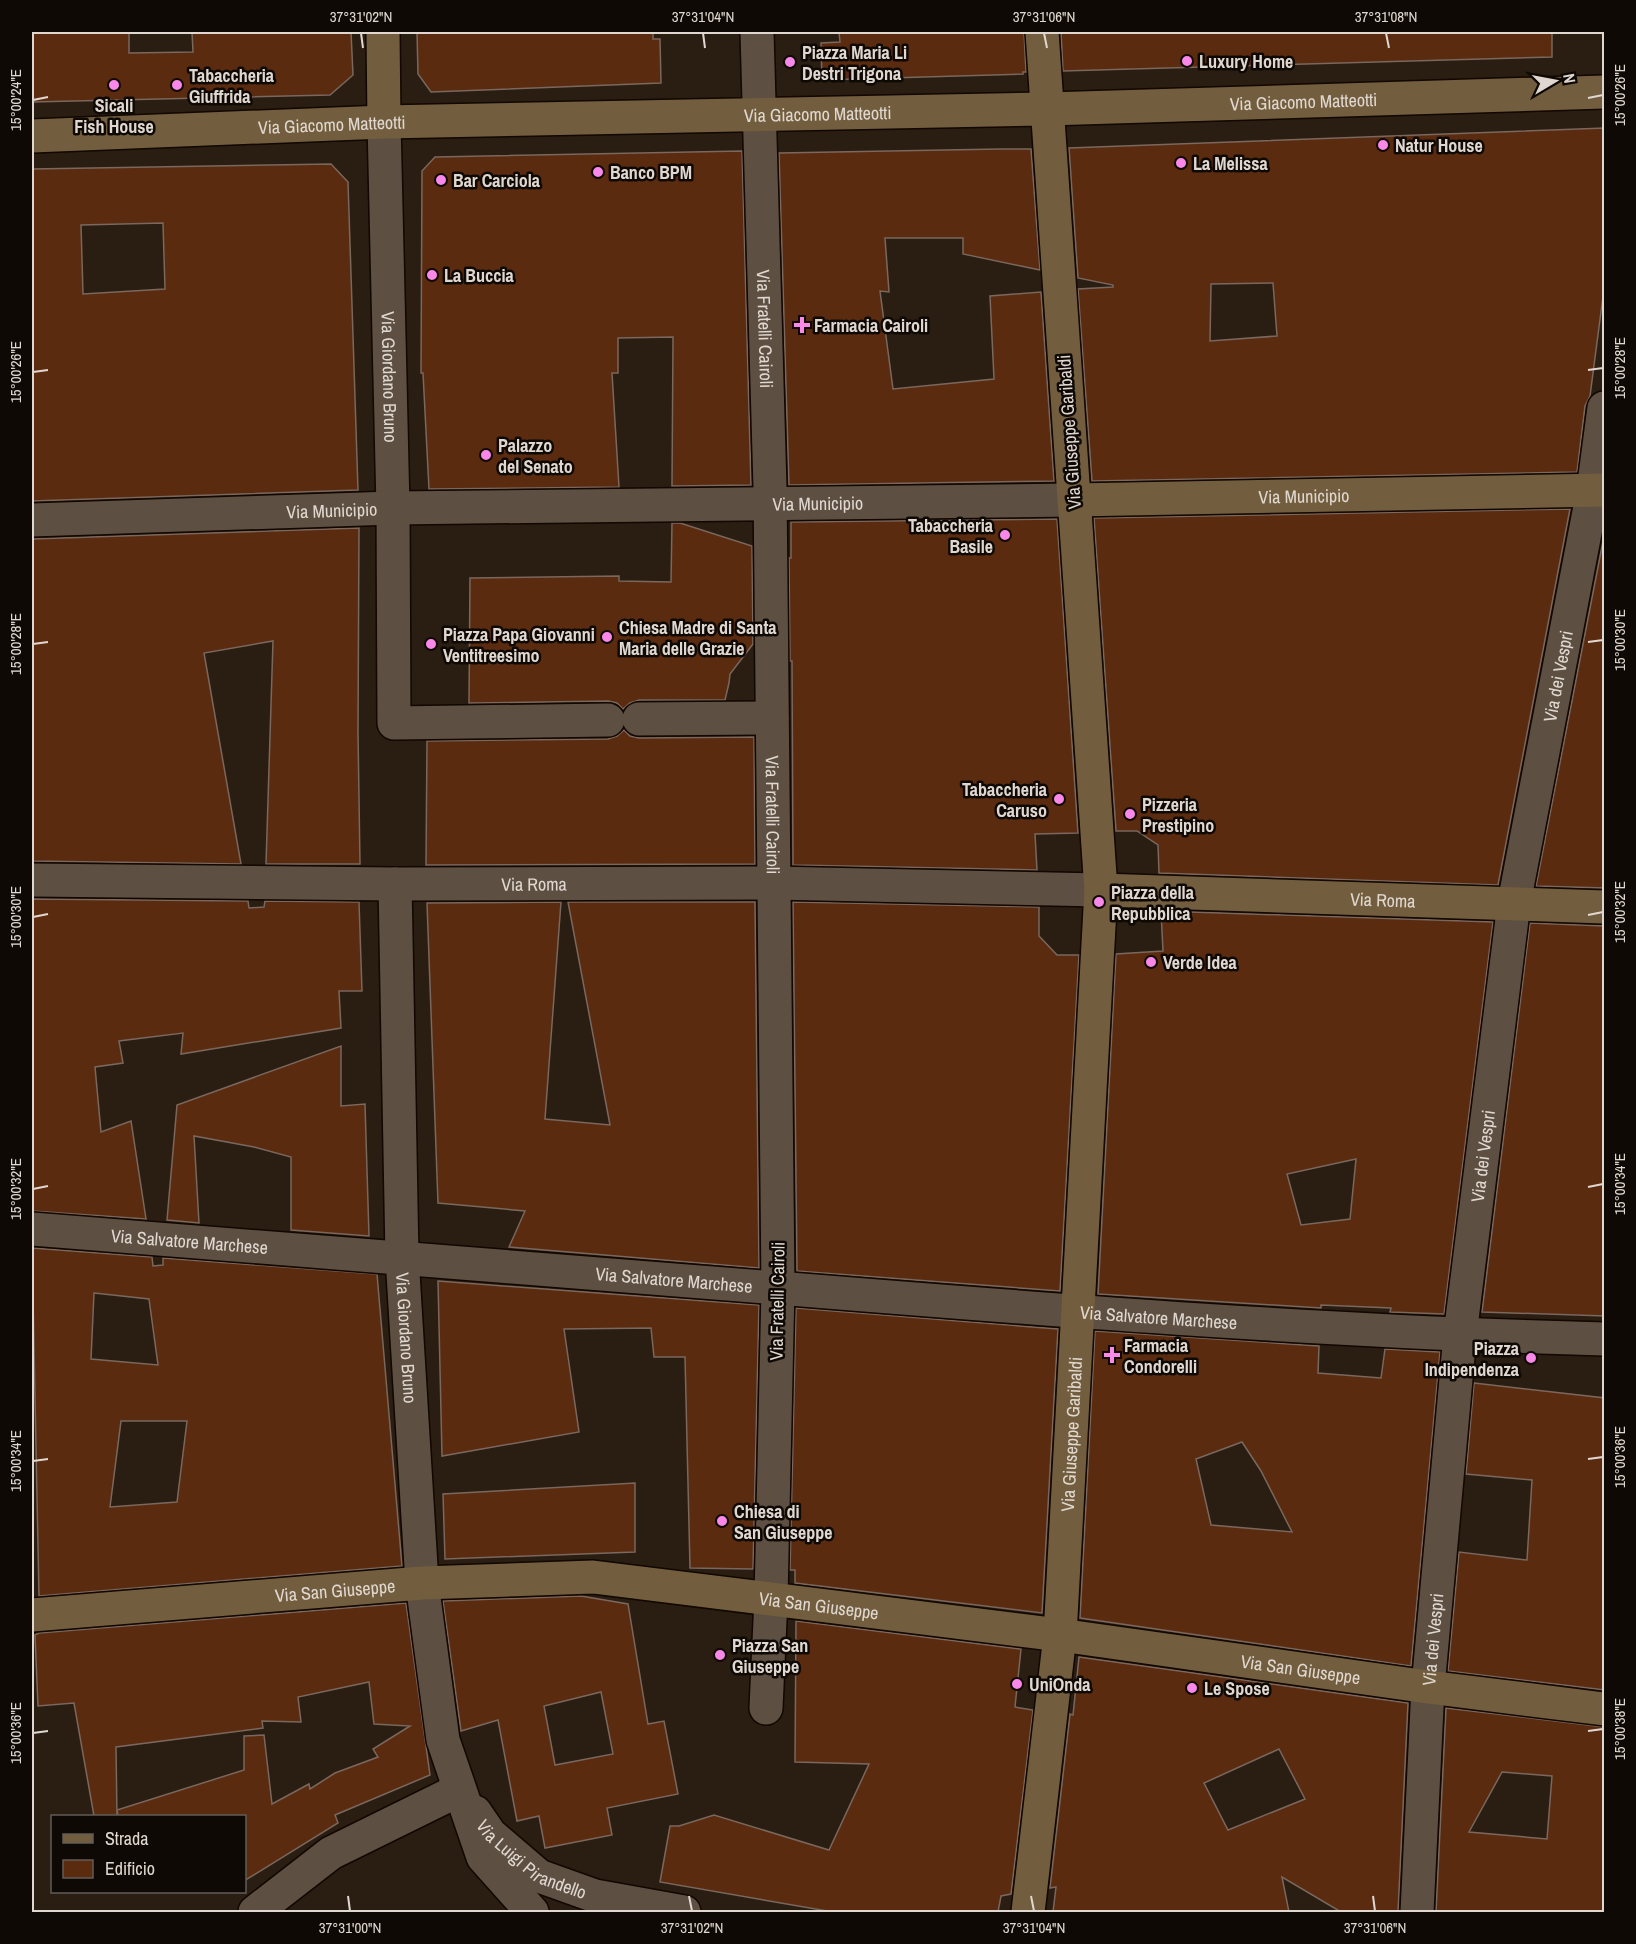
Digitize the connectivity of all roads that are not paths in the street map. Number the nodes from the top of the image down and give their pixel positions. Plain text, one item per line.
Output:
1 (383, 32) edge
2 (757, 32) edge
3 (1042, 32) edge
4 (1605, 92) edge
5 (1047, 109) junction
6 (758, 114) junction
7 (384, 123) junction
8 (32, 136) edge
9 (1605, 408) edge
10 (1599, 491) edge
11 (1074, 500) junction
12 (770, 503) junction
13 (393, 508) junction
14 (32, 520) edge
15 (772, 718) junction
16 (32, 880) edge
17 (773, 883) junction
18 (395, 884) junction
19 (1101, 890) junction
20 (1514, 903) junction
21 (1605, 907) edge
22 (32, 1229) edge
23 (402, 1257) junction
24 (778, 1288) junction
25 (1078, 1312) junction
26 (1460, 1335) junction
27 (1603, 1343) edge
28 (422, 1583) junction
29 (771, 1598) junction
30 (32, 1615) edge
31 (1060, 1635) junction
32 (1428, 1687) junction
33 (766, 1708) dead end
34 (1605, 1709) edge
35 (459, 1790) junction
36 (622, 1907) edge
37 (255, 1912) edge
38 (532, 1912) edge
39 (684, 1912) edge
40 (1028, 1912) edge
41 (1417, 1912) edge

1 - 7 main road, Via Giordano Bruno
2 - 6 street, Via Fratelli Cairoli
3 - 5 main road, Via Giuseppe Garibaldi
4 - 5 main road, Via Giacomo Matteotti
5 - 6 main road, Via Giacomo Matteotti
5 - 11 main road, Via Giuseppe Garibaldi
6 - 7 main road, Via Giacomo Matteotti
6 - 12 street, Via Fratelli Cairoli
7 - 8 main road, Via Giacomo Matteotti
7 - 13 street, Via Giordano Bruno
9 - 10 street, Via dei Vespri
10 - 11 main road, Via Municipio
10 - 20 street, Via dei Vespri
11 - 12 street, Via Municipio
11 - 19 main road, Via Giuseppe Garibaldi
12 - 13 street, Via Municipio
12 - 15 street, Via Fratelli Cairoli
13 - 14 street, Via Municipio
13 - 15 street, Via Giordano Bruno
15 - 17 street, Via Fratelli Cairoli
16 - 18 street, Via Roma
17 - 18 street, Via Roma
17 - 19 street, Via Roma
17 - 24 street, Via Fratelli Cairoli
18 - 23 street, Via Giordano Bruno
19 - 20 main road, Via Roma
19 - 25 main road, Via Giuseppe Garibaldi
20 - 21 main road, Via Roma
20 - 26 street, Via dei Vespri
22 - 23 street, Via Salvatore Marchese
23 - 24 street, Via Salvatore Marchese
23 - 28 street, Via Giordano Bruno
24 - 25 street, Via Salvatore Marchese
24 - 29 street, Via Fratelli Cairoli
25 - 26 street, Via Salvatore Marchese
25 - 31 main road, Via Giuseppe Garibaldi
26 - 27 street, Via Salvatore Marchese
26 - 32 street, Via dei Vespri
28 - 29 main road, Via San Giuseppe
28 - 30 main road, Via San Giuseppe
28 - 35 street, Via Giordano Bruno
29 - 31 main road, Via San Giuseppe
29 - 33 street, Via Fratelli Cairoli
31 - 32 main road, Via San Giuseppe
31 - 40 main road, Via Giuseppe Garibaldi
32 - 34 main road, Via San Giuseppe
32 - 41 street, Via dei Vespri
35 - 36 street, Via Luigi Pirandello
35 - 37 street
35 - 38 street, Via Giordano Bruno
36 - 39 street, Via Luigi Pirandello

